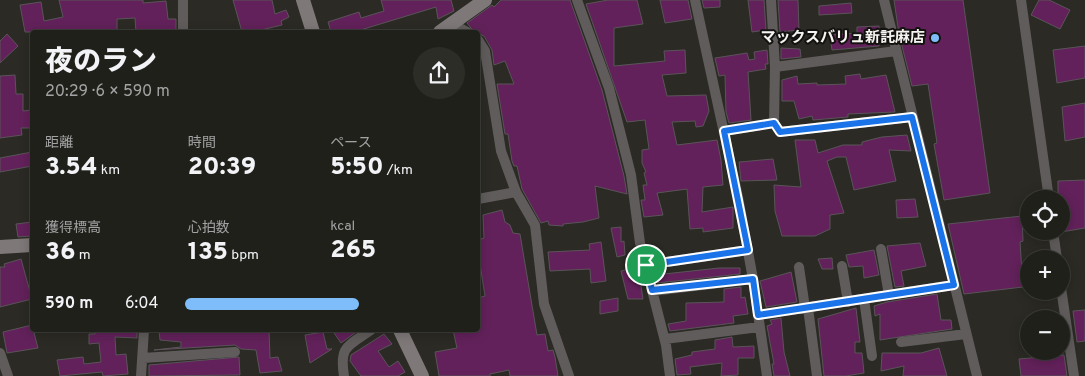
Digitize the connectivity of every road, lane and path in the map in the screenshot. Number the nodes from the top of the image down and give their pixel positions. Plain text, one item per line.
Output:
1 (184, 0) edge
2 (303, 0) edge
3 (485, 0) edge
4 (577, 0) edge
5 (695, 0) edge
6 (771, 0) edge
7 (884, 0) edge
8 (1021, 0) edge
9 (452, 24) junction
10 (183, 30) edge
11 (313, 30) edge
12 (443, 30) edge
13 (463, 30) edge
14 (480, 43) edge
15 (896, 51) junction
16 (775, 66) junction
17 (912, 117) junction
18 (774, 123) junction
19 (724, 131) junction
20 (1048, 190) edge
21 (516, 192) junction
22 (480, 199) edge
23 (30, 245) edge
24 (0, 247) edge
25 (881, 249) dead end
26 (748, 250) junction
27 (646, 265) junction
28 (842, 266) dead end
29 (800, 267) dead end
30 (753, 279) junction
31 (954, 285) junction
32 (652, 290) junction
33 (889, 295) junction
34 (864, 299) junction
35 (1063, 300) edge
36 (848, 302) junction
37 (807, 308) junction
38 (758, 315) junction
39 (760, 327) junction
40 (144, 332) edge
41 (368, 332) edge
42 (401, 332) edge
43 (966, 334) junction
44 (665, 338) junction
45 (901, 342) dead end
46 (235, 352) dead end
47 (0, 353) edge
48 (872, 356) dead end
49 (142, 358) junction
50 (8, 376) edge
51 (142, 376) edge
52 (344, 376) edge
53 (422, 376) edge
54 (569, 376) edge
55 (670, 376) edge
56 (767, 376) edge
57 (816, 376) edge
58 (977, 376) edge
59 (1074, 376) edge

1 - 10 street
2 - 11 street
3 - 9 street
4 - 27 street
5 - 19 street
6 - 16 street
7 - 15 street
8 - 20 street
9 - 12 street
9 - 13 street
14 - 21 street
15 - 16 street
15 - 17 street
16 - 18 street
17 - 18 street
17 - 31 street
18 - 19 street
19 - 26 street
21 - 22 street
21 - 54 street
23 - 24 street
25 - 33 street
26 - 27 street
26 - 30 street
27 - 32 street
28 - 36 street
29 - 37 street
30 - 32 street
30 - 38 street
31 - 33 street
31 - 43 street
32 - 44 street
33 - 34 street
34 - 36 street
34 - 48 street
35 - 59 street
36 - 37 street
37 - 38 street
37 - 57 street
38 - 39 street
39 - 44 street
39 - 56 street
40 - 49 street
41 - 52 street
42 - 53 street
43 - 45 street
43 - 58 street
44 - 55 street
46 - 49 street
47 - 50 street
49 - 51 street

